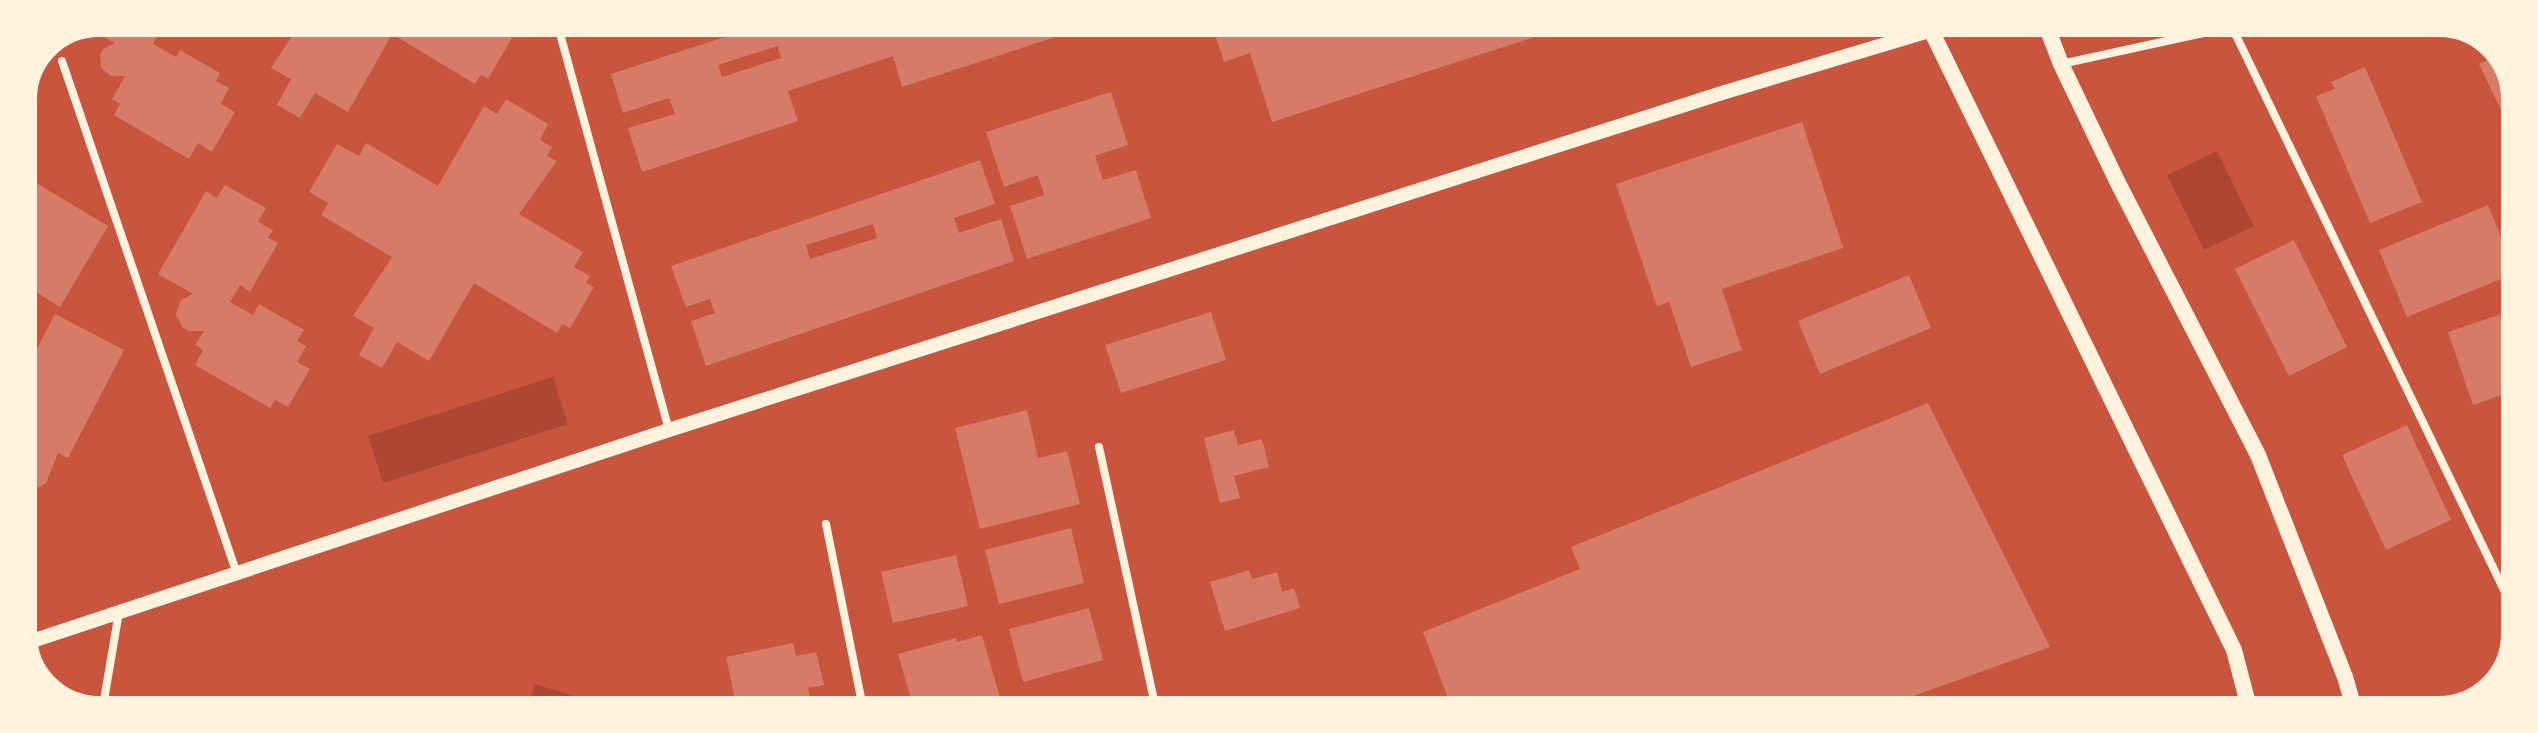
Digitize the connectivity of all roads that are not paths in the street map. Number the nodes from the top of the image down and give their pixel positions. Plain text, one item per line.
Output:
1 (560, 32) edge
2 (1907, 32) edge
3 (1931, 32) edge
4 (2049, 32) edge
5 (2209, 32) edge
6 (2234, 32) edge
7 (62, 61) dead end
8 (2061, 64) junction
9 (669, 430) junction
10 (1099, 447) dead end
11 (826, 524) dead end
12 (237, 574) junction
13 (2506, 594) edge
14 (119, 612) junction
15 (32, 641) edge
16 (104, 701) edge
17 (862, 701) edge
18 (1154, 701) edge
19 (2247, 701) edge
20 (2352, 701) edge

1 - 9 street
2 - 9 street
3 - 19 main road
4 - 8 main road
5 - 8 street
6 - 13 street
7 - 12 street
8 - 20 main road
9 - 12 street
10 - 18 street
11 - 17 street
12 - 14 street
14 - 15 street
14 - 16 street

